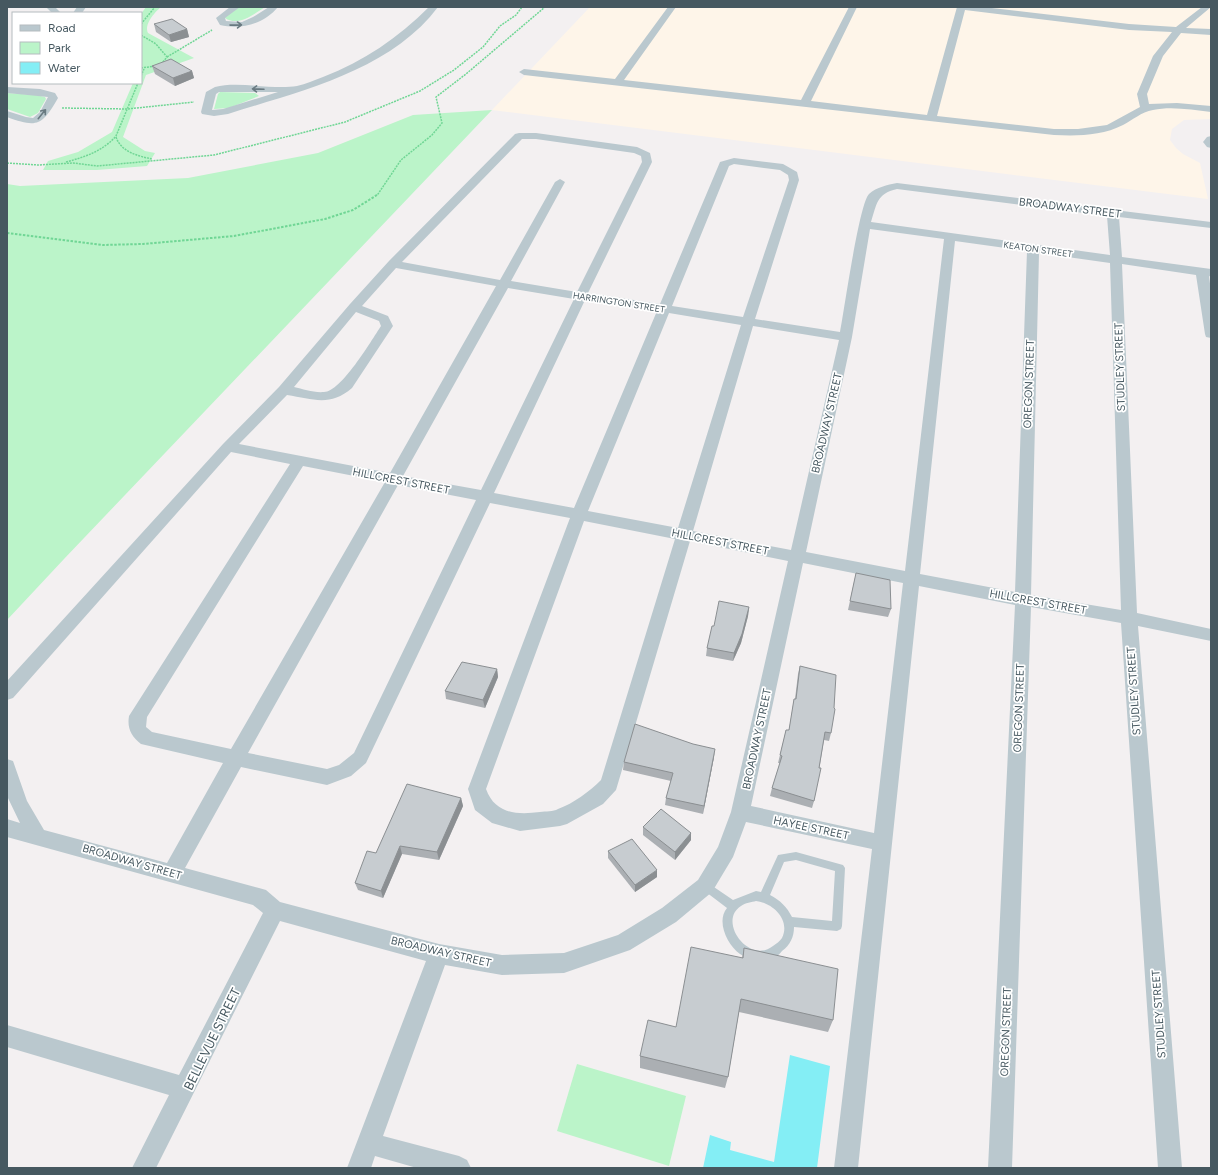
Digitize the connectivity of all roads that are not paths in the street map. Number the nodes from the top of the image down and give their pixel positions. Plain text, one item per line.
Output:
1 (236, 7) edge
2 (274, 7) edge
3 (434, 7) edge
4 (672, 7) edge
5 (853, 7) edge
6 (961, 7) edge
7 (1207, 7) edge
8 (1179, 29) junction
9 (1211, 32) edge
10 (524, 72) dead end
11 (617, 83) junction
12 (296, 89) junction
13 (7, 90) edge
14 (805, 103) junction
15 (1144, 108) junction
16 (1211, 109) edge
17 (7, 114) edge
18 (931, 118) junction
19 (1211, 138) edge
20 (1211, 145) edge
21 (560, 182) dead end
22 (1113, 213) junction
23 (865, 225) junction
24 (1211, 225) edge
25 (950, 237) junction
26 (1032, 248) junction
27 (1116, 260) junction
28 (393, 264) junction
29 (1206, 272) edge
30 (504, 284) junction
31 (581, 296) junction
32 (354, 307) junction
33 (665, 309) junction
34 (748, 321) junction
35 (1211, 334) edge
36 (846, 336) junction
37 (284, 390) junction
38 (228, 447) junction
39 (298, 462) junction
40 (394, 480) junction
41 (484, 497) junction
42 (579, 515) junction
43 (683, 535) junction
44 (797, 557) junction
45 (911, 579) junction
46 (1023, 600) junction
47 (1129, 618) junction
48 (1211, 635) edge
49 (7, 693) edge
50 (235, 758) junction
51 (7, 767) edge
52 (740, 812) junction
53 (7, 828) edge
54 (37, 835) junction
55 (882, 843) junction
56 (172, 873) junction
57 (706, 886) junction
58 (764, 898) junction
59 (733, 906) junction
60 (275, 910) junction
61 (788, 922) junction
62 (439, 954) junction
63 (7, 1036) edge
64 (185, 1088) junction
65 (368, 1143) junction
66 (144, 1168) edge
67 (150, 1168) edge
68 (359, 1168) edge
69 (459, 1168) edge
70 (846, 1168) edge
71 (1000, 1168) edge
72 (1170, 1168) edge

1 -> 2 street
3 - 12 street
4 - 11 street
5 - 14 street
6 - 8 street
6 - 18 street
7 - 8 street
8 - 9 street
8 - 15 street
10 - 11 street
11 - 14 street
12 -> 12 street
17 -> 13 street
14 - 18 street
15 - 16 street
15 - 18 street
19 - 20 street
21 - 30 street
22 - 23 street, BROADWAY STREET
22 - 24 street, BROADWAY STREET
22 - 27 street, STUDLEY STREET
23 - 25 street, KEATON STREET
23 - 36 street, BROADWAY STREET
25 - 26 street, KEATON STREET
25 - 45 street
26 - 27 street, KEATON STREET
26 - 46 street, OREGON STREET
27 - 29 street, KEATON STREET
27 - 47 street, STUDLEY STREET
28 - 30 street, HARRINGTON STREET
28 - 31 street
28 - 32 street
29 - 35 street
30 - 31 street, HARRINGTON STREET
30 - 40 street
31 - 33 street, HARRINGTON STREET
31 - 41 street
32 - 37 street
32 - 37 street
33 - 34 street, HARRINGTON STREET
33 - 34 street
33 - 42 street
34 - 36 street, HARRINGTON STREET
34 - 43 street
36 - 44 street, BROADWAY STREET
37 - 38 street
38 - 39 street, HILLCREST STREET
38 - 49 street
39 - 40 street, HILLCREST STREET
39 - 50 street
40 - 41 street, HILLCREST STREET
40 - 50 street
41 - 42 street, HILLCREST STREET
41 - 50 street
42 - 43 street, HILLCREST STREET
42 - 43 street
43 - 44 street, HILLCREST STREET
44 - 45 street, HILLCREST STREET
44 - 52 street, BROADWAY STREET
45 - 46 street, HILLCREST STREET
45 - 55 street
46 - 47 street, HILLCREST STREET
46 - 71 street, OREGON STREET
47 - 48 street, HILLCREST STREET
47 - 72 street, STUDLEY STREET
50 - 56 street
51 - 54 street
52 - 55 street, HAYEE STREET
52 - 57 street, BROADWAY STREET
53 - 54 street, BROADWAY STREET
54 - 56 street, BROADWAY STREET
55 - 70 street
56 - 60 street, BROADWAY STREET
57 - 59 lane
57 - 62 street, BROADWAY STREET
58 - 59 lane
58 - 61 lane
58 - 61 lane
59 - 61 lane
60 - 62 street, BROADWAY STREET
60 - 64 street
60 - 67 street, BELLEVUE STREET
62 - 65 street
63 - 64 street
64 - 66 street
65 - 68 street
65 - 69 street

